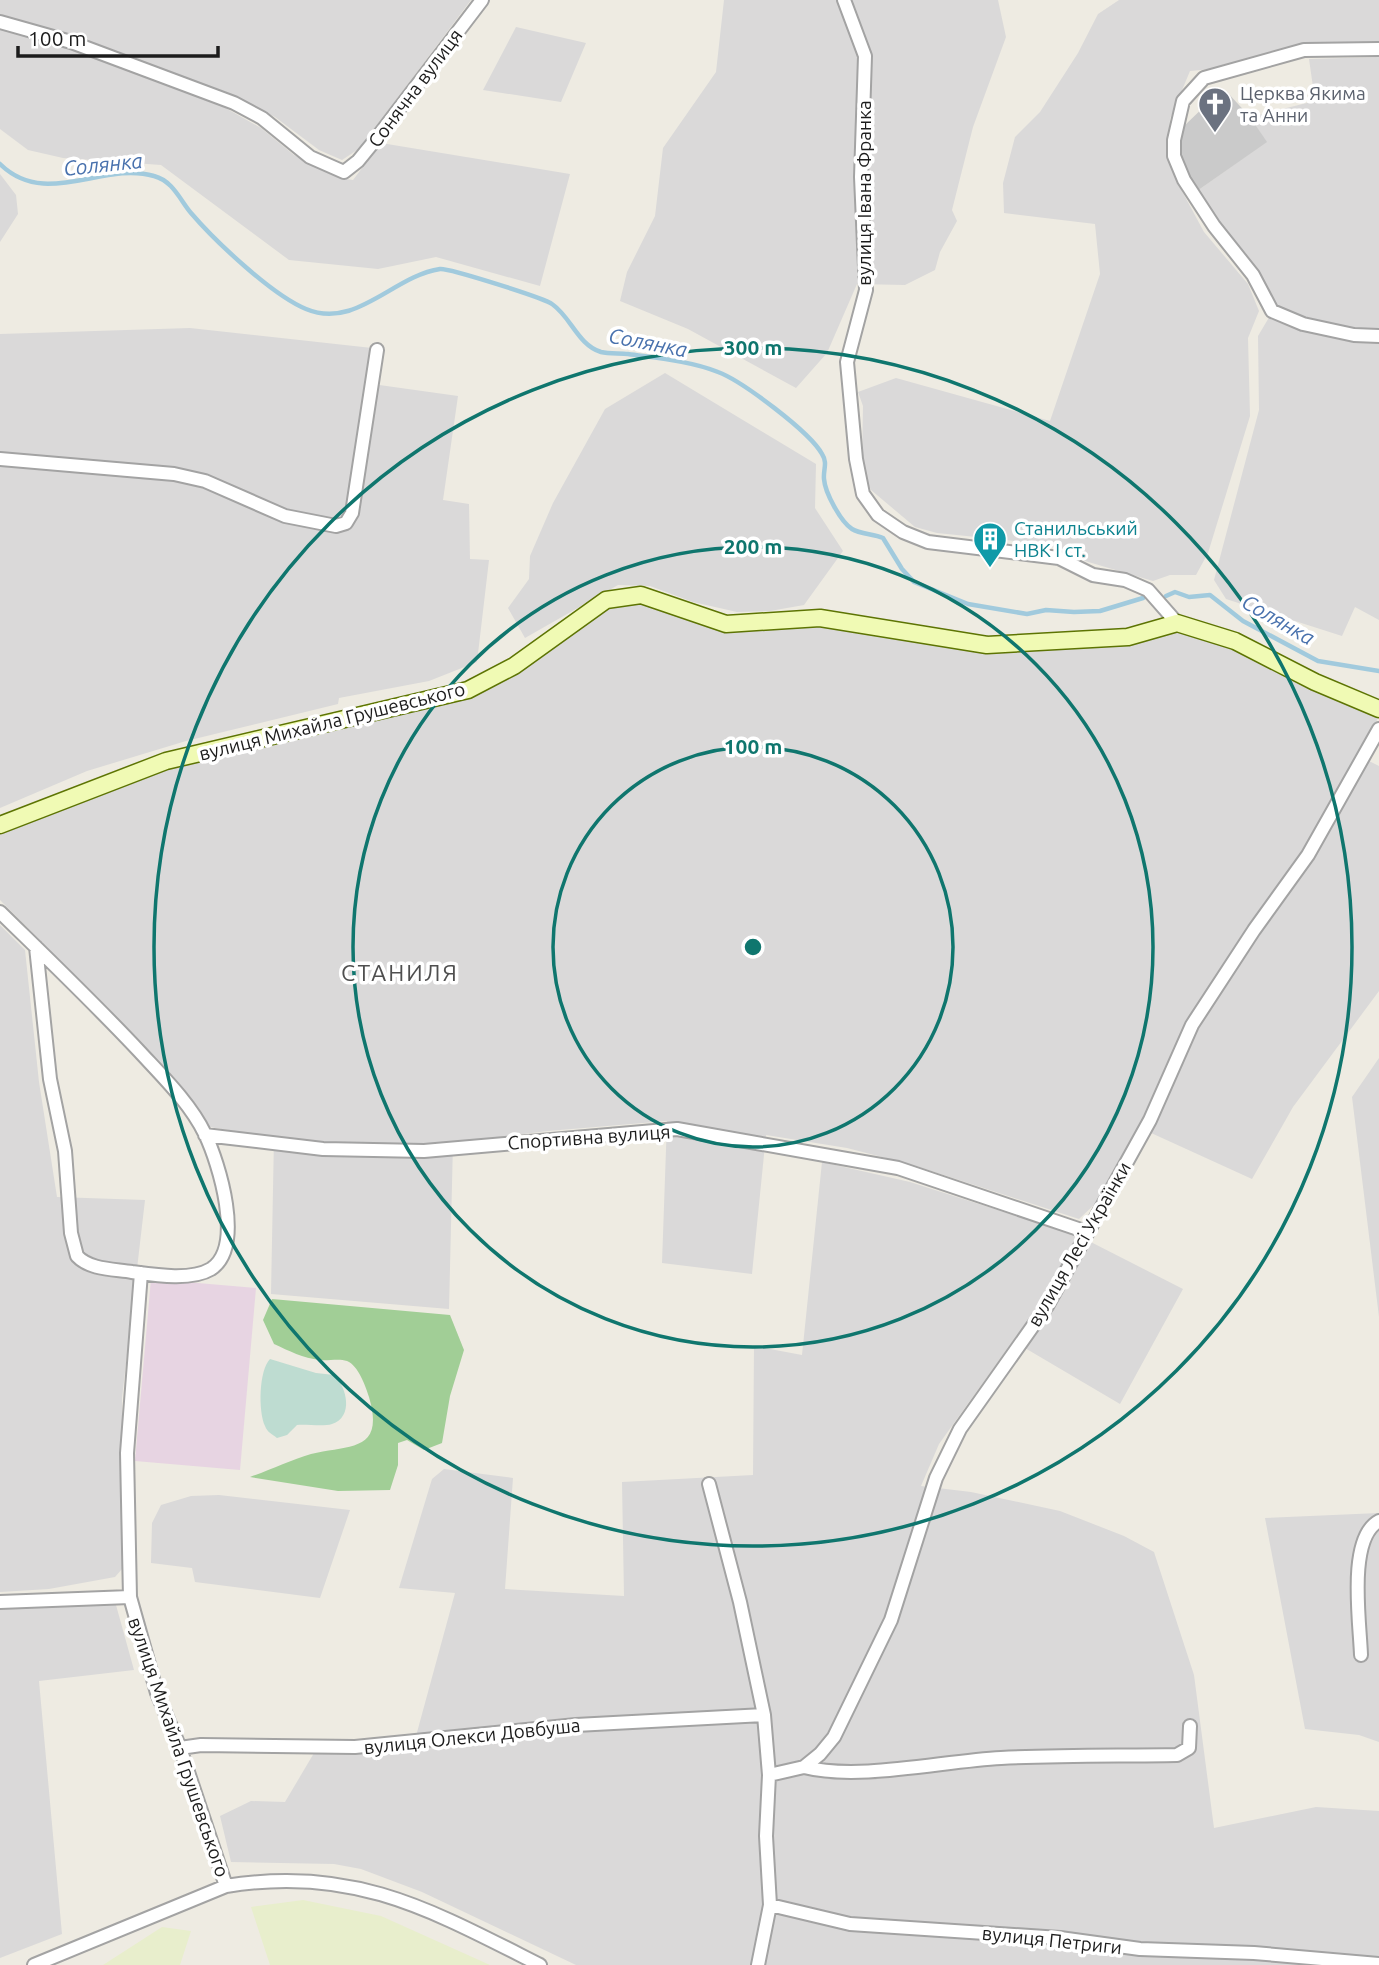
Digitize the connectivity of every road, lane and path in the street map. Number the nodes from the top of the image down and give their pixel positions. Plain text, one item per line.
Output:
1 (482, 0) edge
2 (844, 0) edge
3 (0, 22) edge
4 (1379, 49) edge
5 (1379, 336) edge
6 (377, 349) dead end
7 (0, 459) edge
8 (1177, 623) junction
9 (1379, 709) edge
10 (1379, 729) edge
11 (0, 825) edge
12 (0, 912) edge
13 (36, 947) junction
14 (205, 1135) junction
15 (1087, 1232) junction
16 (141, 1273) junction
17 (709, 1484) dead end
18 (1379, 1521) edge
19 (130, 1597) junction
20 (0, 1602) edge
21 (1361, 1655) dead end
22 (764, 1715) junction
23 (1190, 1726) dead end
24 (180, 1748) junction
25 (804, 1767) junction
26 (769, 1775) junction
27 (226, 1886) junction
28 (769, 1905) junction
29 (1379, 1964) edge
30 (34, 1965) edge
31 (540, 1965) edge
32 (758, 1965) edge

1 - 3 street, Сонячна вулиця
2 - 8 street, вулиця Івана Франка
4 - 5 street
6 - 7 street
8 - 9 street
8 - 11 street, вулиця Михайла Грушевського
10 - 15 street, вулиця Лесі Українки
12 - 13 street
13 - 14 street
13 - 16 street
14 - 15 street, Спортивна вулиця
14 - 16 street
15 - 25 street, вулиця Лесі Українки
16 - 19 street, вулиця Михайла Грушевського
17 - 22 street
18 - 21 street
19 - 20 street
19 - 24 street, вулиця Михайла Грушевського
22 - 24 street, вулиця Олекси Довбуша
22 - 26 street
23 - 25 street
24 - 27 street, вулиця Михайла Грушевського
25 - 26 street
26 - 28 street
27 - 30 street
27 - 31 street
28 - 29 street, вулиця Петриги
28 - 32 street

